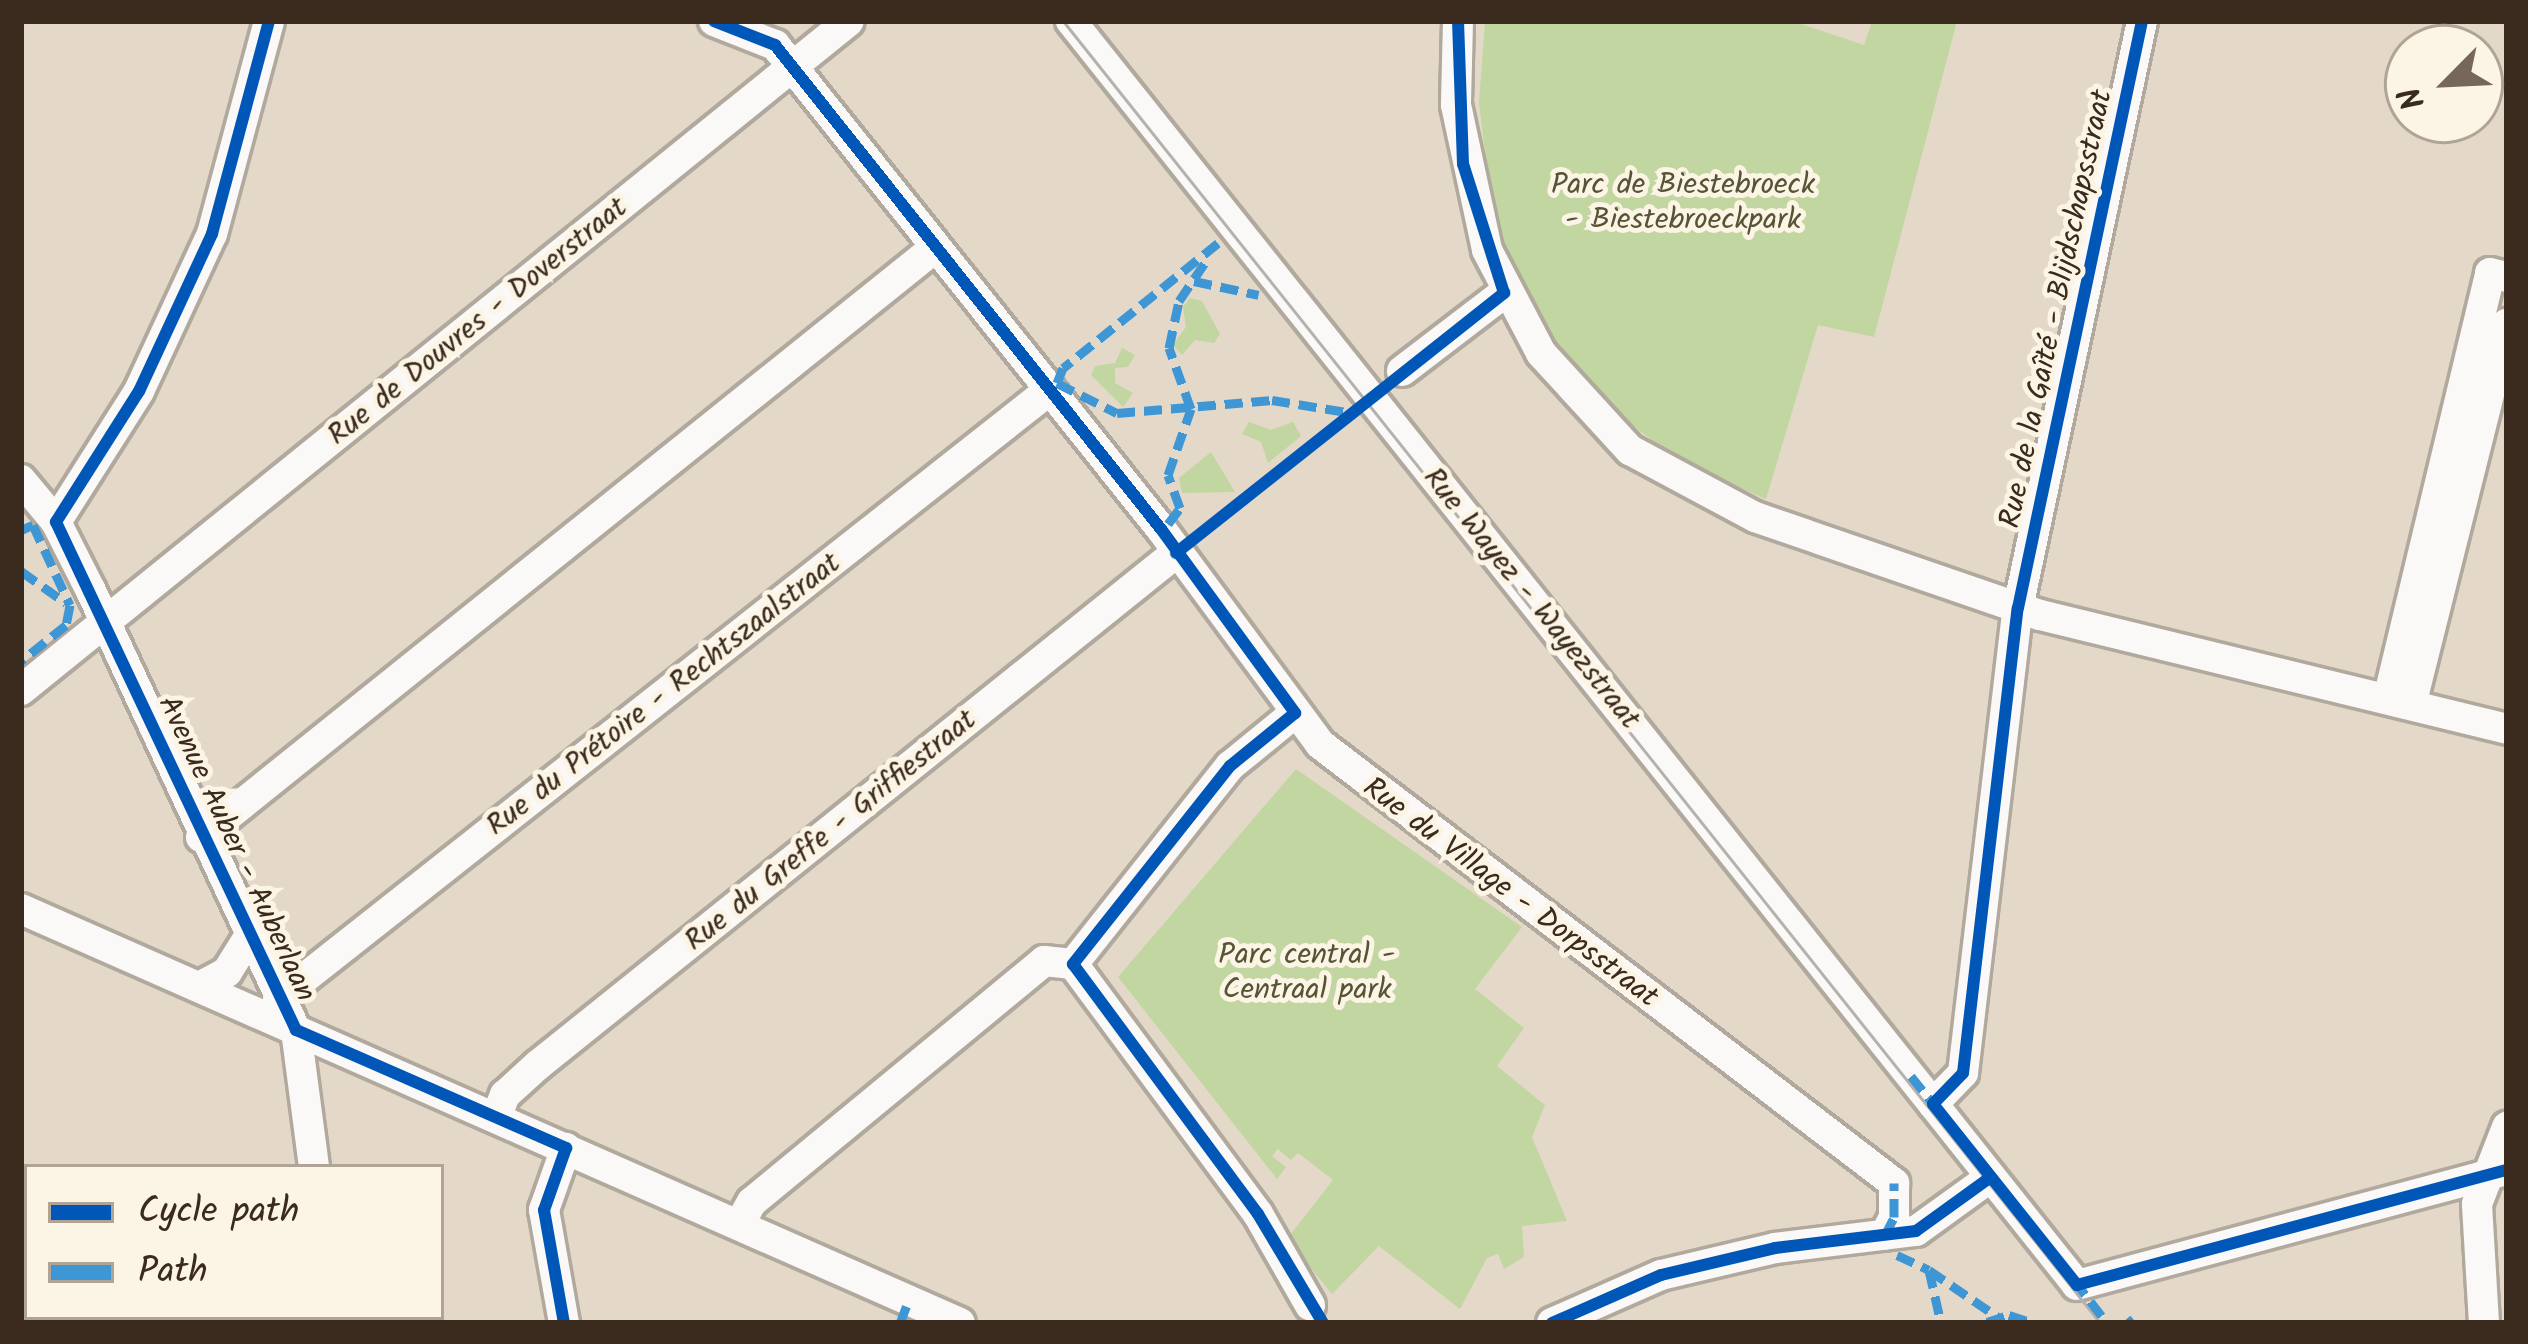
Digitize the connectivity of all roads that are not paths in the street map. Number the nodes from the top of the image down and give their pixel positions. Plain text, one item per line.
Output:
1 (269, 21) edge
2 (714, 21) edge
3 (849, 21) edge
4 (1071, 21) edge
5 (1458, 21) edge
6 (2143, 21) edge
7 (792, 68) junction
8 (932, 250) junction
9 (2507, 278) edge
10 (1504, 293) junction
11 (2507, 324) edge
12 (1402, 371) dead end
13 (1048, 391) junction
14 (21, 480) edge
15 (56, 522) junction
16 (1177, 553) junction
17 (2018, 608) junction
18 (105, 622) junction
19 (21, 690) edge
20 (2401, 698) junction
21 (1294, 713) junction
22 (2507, 729) edge
23 (201, 838) junction
24 (21, 909) edge
25 (247, 940) junction
26 (1073, 964) junction
27 (199, 987) junction
28 (278, 999) junction
29 (296, 1030) junction
30 (1934, 1104) junction
31 (496, 1118) junction
32 (2507, 1127) edge
33 (566, 1148) junction
34 (314, 1164) edge
35 (2498, 1172) edge
36 (1991, 1177) junction
37 (739, 1225) junction
38 (1885, 1234) junction
39 (1310, 1305) dead end
40 (564, 1323) edge
41 (961, 1323) edge
42 (1552, 1323) edge
43 (2484, 1323) edge

1 - 15 street
2 - 7 street, Rue du Village - Dorpsstraat
3 - 7 street, Rue de Douvres - Doverstraat
4 - 30 street, Rue Wayez - Wayezstraat
5 - 10 street
6 - 17 street, Rue de la Gaîté - Blijdschapsstraat
7 - 8 street, Rue du Village - Dorpsstraat
7 - 18 street, Rue de Douvres - Doverstraat
8 - 13 street, Rue du Village - Dorpsstraat
8 - 23 street
9 - 20 street
10 - 12 street
10 - 17 street
11 - 20 street
13 - 16 street, Rue du Village - Dorpsstraat
13 - 28 street, Rue du Prétoire - Rechtszaalstraat
14 - 15 street, Avenue Auber - Auberlaan
15 - 18 street, Avenue Auber - Auberlaan
16 - 21 street, Rue du Village - Dorpsstraat
16 - 31 street, Rue du Greffe - Griffiestraat
17 - 20 street
17 - 30 street, Rue de la Gaîté - Blijdschapsstraat
18 - 19 street, Rue de Douvres - Doverstraat
18 - 23 street, Avenue Auber - Auberlaan
20 - 22 street
21 - 26 street
21 - 38 street, Rue du Village - Dorpsstraat
23 - 25 street, Avenue Auber - Auberlaan
24 - 27 street
25 - 27 street
25 - 28 street, Avenue Auber - Auberlaan
26 - 37 street
26 - 39 street
27 - 29 street
28 - 29 street, Avenue Auber - Auberlaan
29 - 31 street
29 - 34 street
30 - 36 street, Rue Wayez - Wayezstraat
31 - 33 street
32 - 35 street
33 - 37 street
33 - 40 street
35 - 36 street, Rue Wayez - Wayezstraat
35 - 43 street
36 - 38 street
37 - 41 street
38 - 42 street

